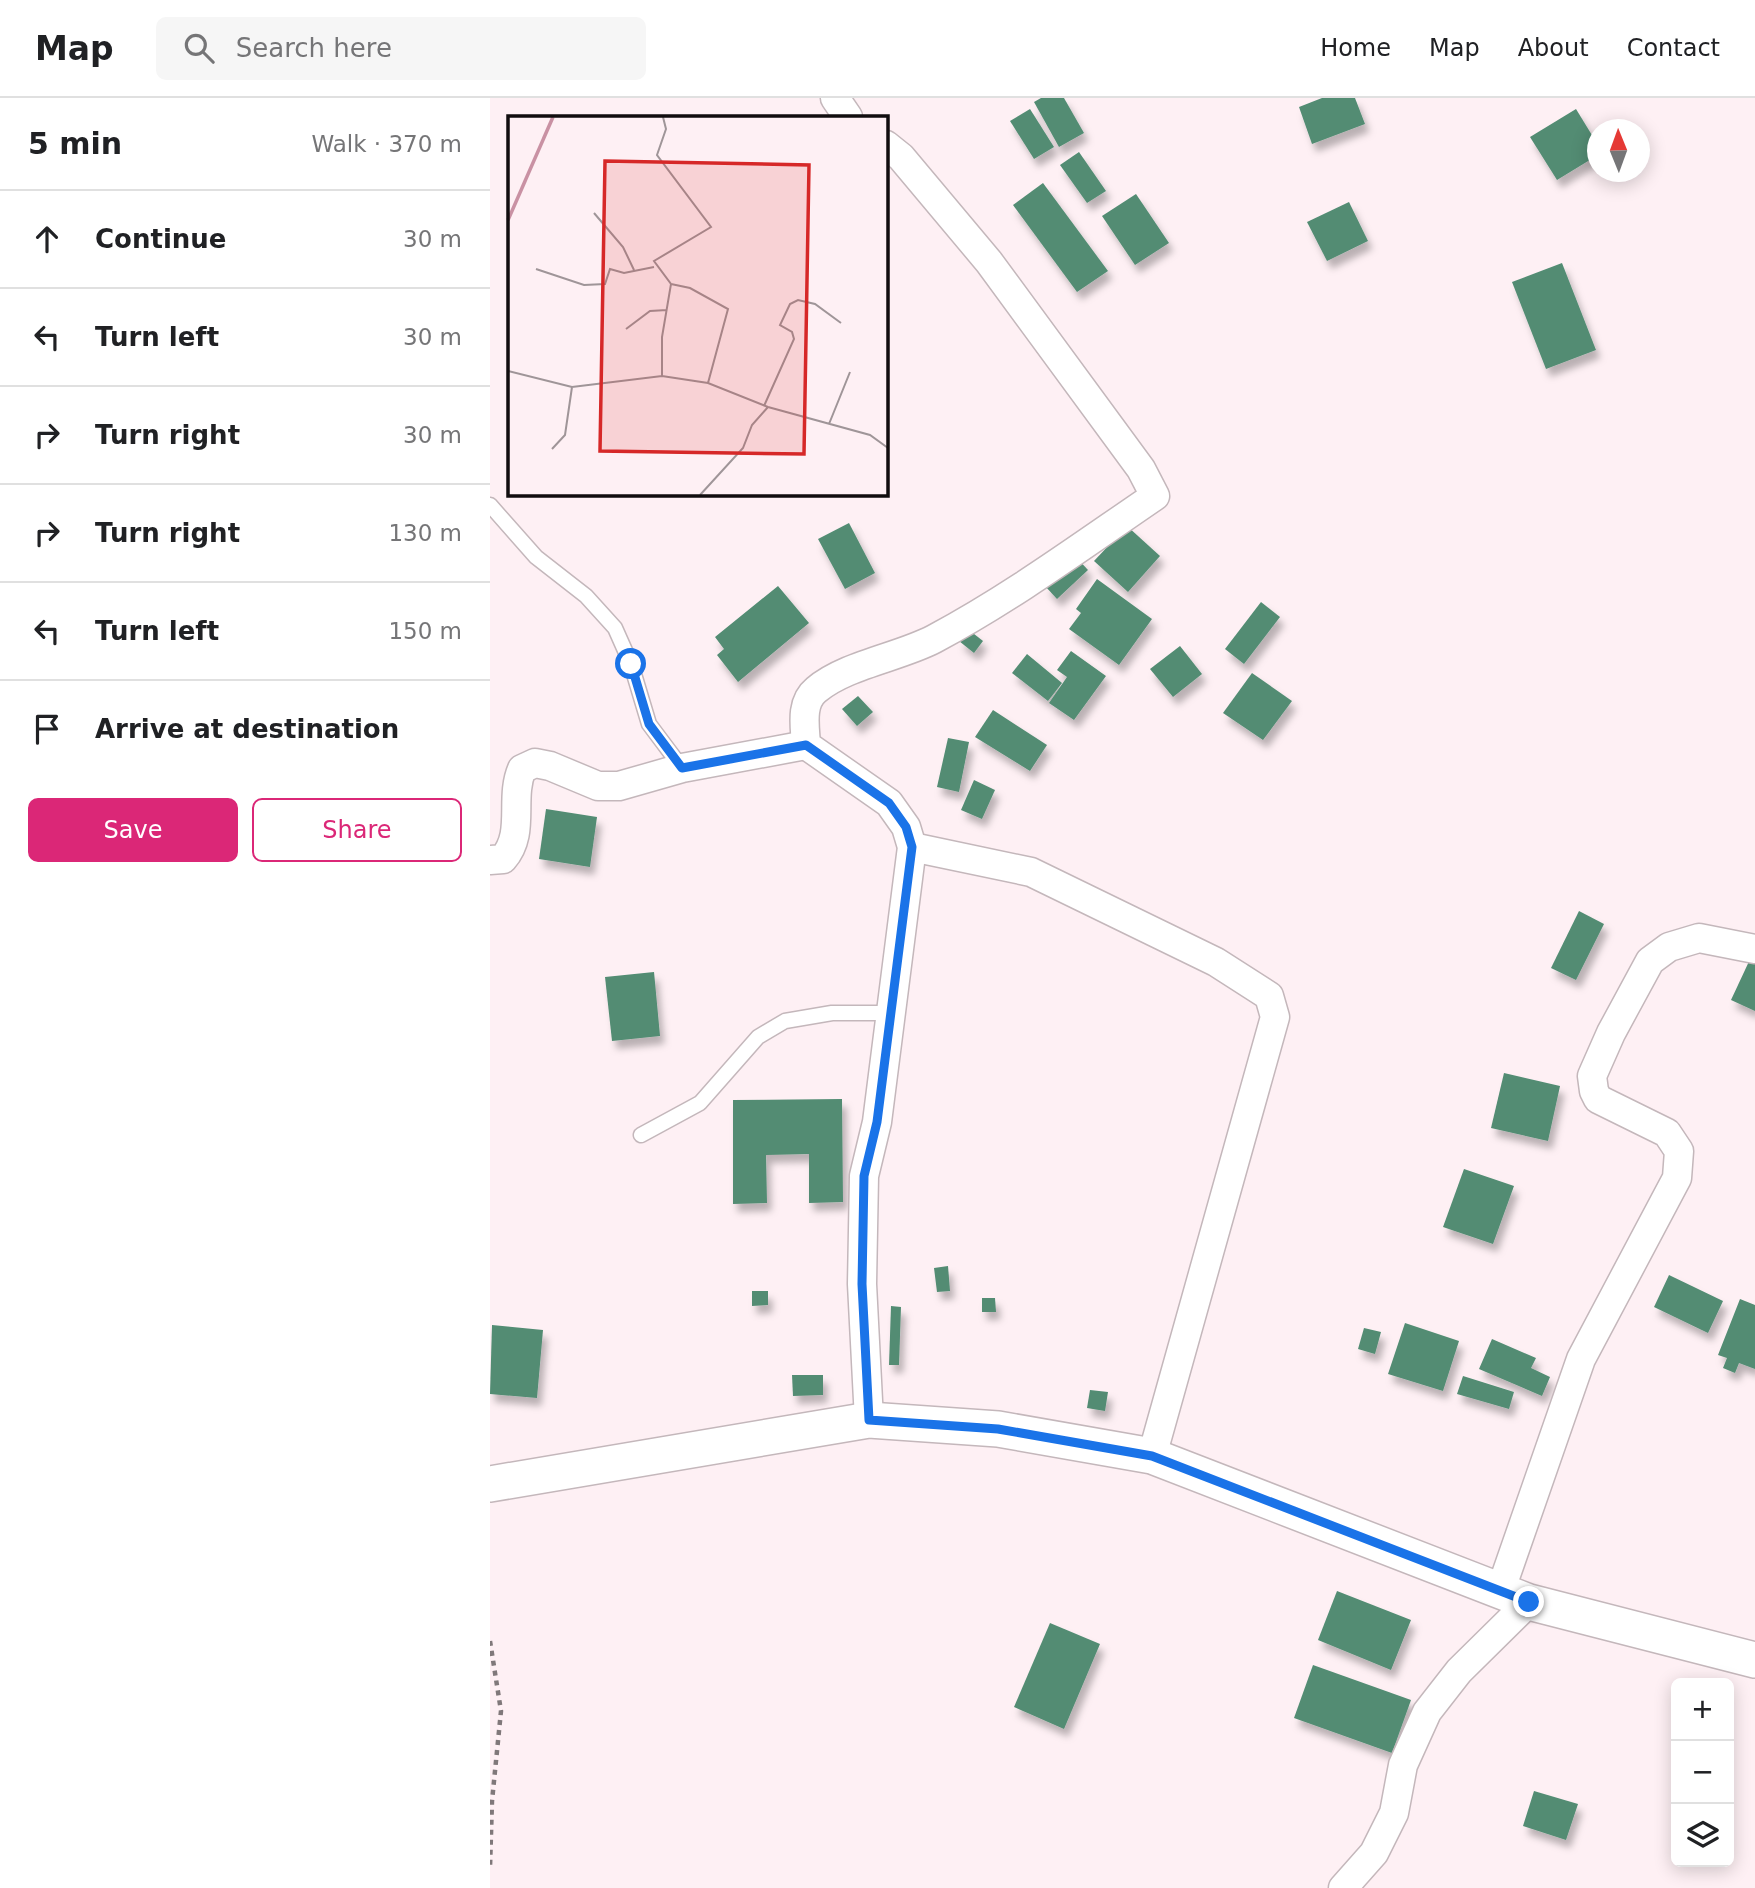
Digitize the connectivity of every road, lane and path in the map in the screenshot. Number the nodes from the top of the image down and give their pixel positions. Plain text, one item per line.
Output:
1 (835, 98) edge
2 (847, 116) edge
3 (887, 146) edge
4 (490, 505) edge
5 (806, 745) junction
6 (682, 768) junction
7 (912, 847) junction
8 (490, 860) edge
9 (1755, 949) edge
10 (890, 1013) junction
11 (641, 1135) dead end
12 (869, 1420) junction
13 (1152, 1456) junction
14 (490, 1484) edge
15 (1515, 1597) junction
16 (490, 1641) edge
17 (1755, 1660) edge
18 (490, 1868) edge
19 (1343, 1888) edge

1 - 2 street
3 - 5 street
4 - 6 lane
5 - 6 street
5 - 7 street
6 - 8 street
7 - 10 street
7 - 13 street
9 - 15 street
10 - 11 lane
10 - 12 street
12 - 13 street
12 - 14 street
13 - 15 street
15 - 17 street
15 - 19 street
16 - 18 path

